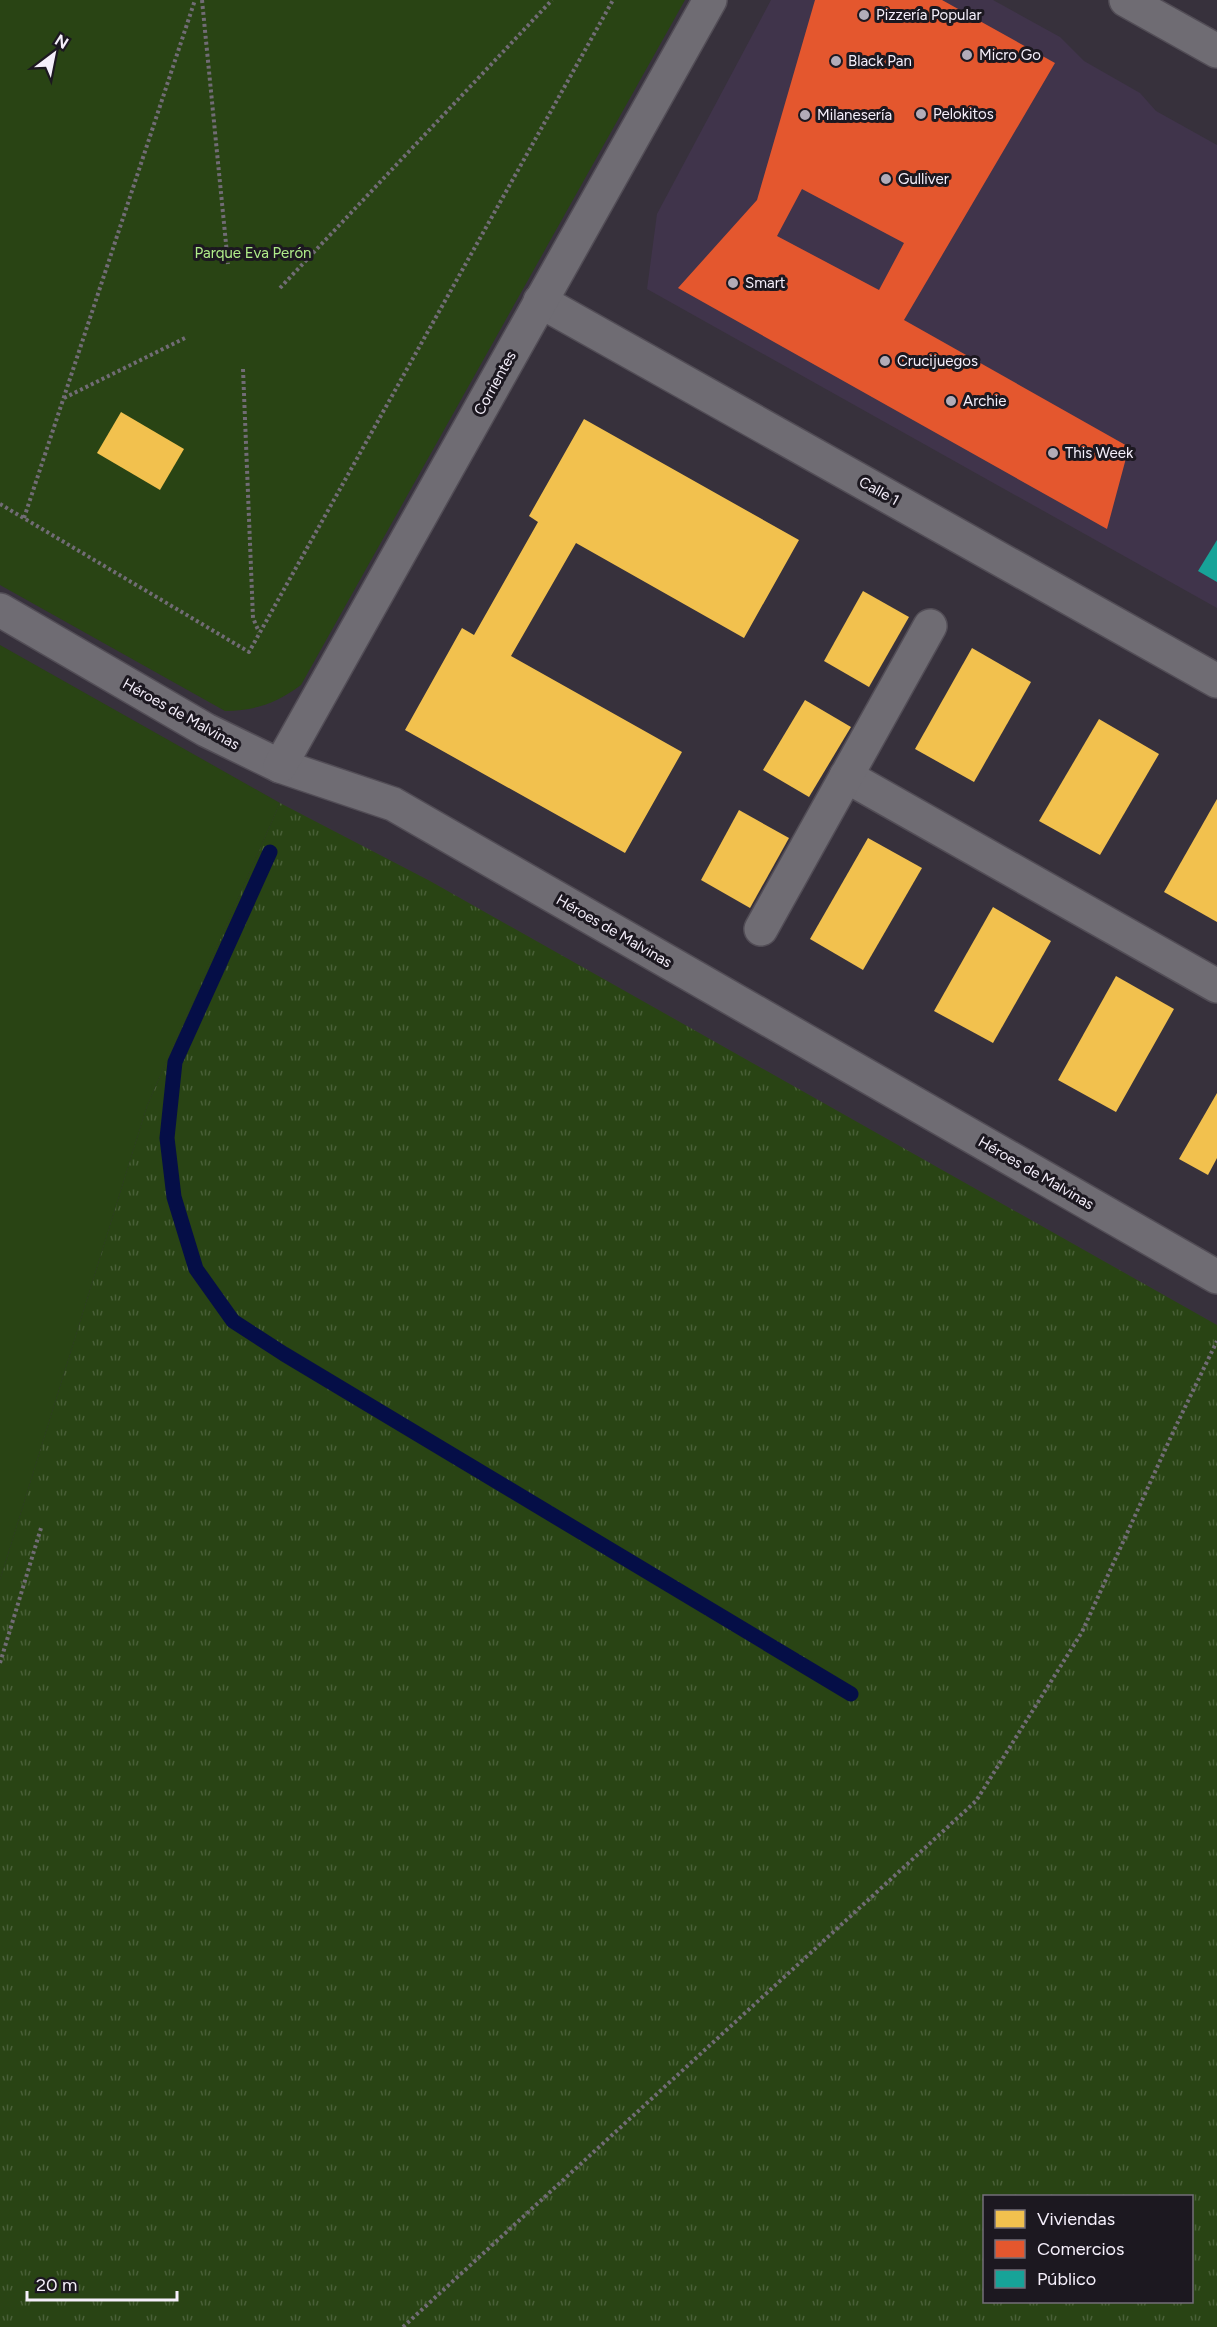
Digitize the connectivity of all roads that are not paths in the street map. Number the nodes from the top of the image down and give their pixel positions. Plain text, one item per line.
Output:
1 (710, 0) edge
2 (1126, 0) edge
3 (1217, 51) edge
4 (540, 301) junction
5 (0, 610) edge
6 (930, 626) dead end
7 (1217, 681) edge
8 (280, 766) junction
9 (846, 776) junction
10 (761, 929) dead end
11 (1217, 986) edge
12 (1217, 1277) edge

1 - 4 street, Corrientes
2 - 3 street
4 - 7 street, Calle 1
4 - 8 street, Corrientes
5 - 8 street, Héroes de Malvinas
6 - 9 street
8 - 12 street, Héroes de Malvinas
9 - 10 street
9 - 11 street

